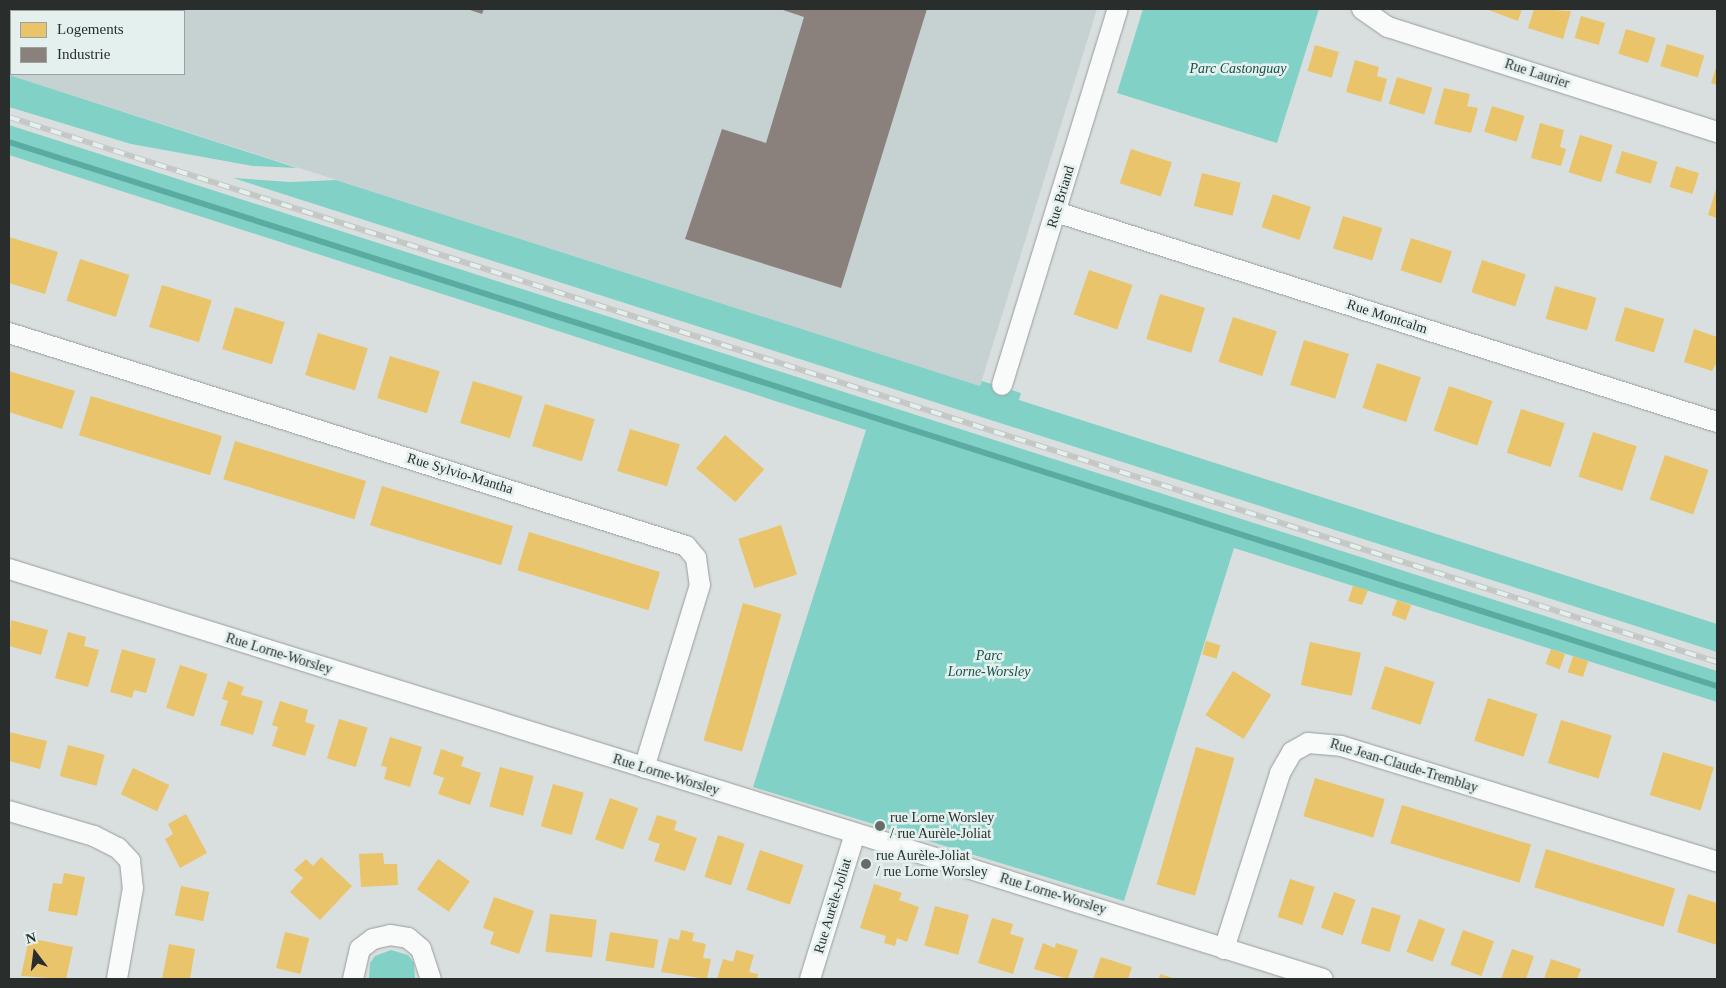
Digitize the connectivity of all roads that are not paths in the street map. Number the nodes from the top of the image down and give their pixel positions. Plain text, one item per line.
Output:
1 (1118, 9) edge
2 (1362, 9) edge
3 (1717, 132) edge
4 (1056, 212) junction
5 (9, 333) edge
6 (1002, 385) dead end
7 (1717, 422) edge
8 (9, 569) edge
9 (644, 768) junction
10 (9, 811) edge
11 (855, 834) junction
12 (1717, 862) edge
13 (1224, 949) junction
14 (117, 979) edge
15 (353, 979) edge
16 (431, 979) edge
17 (810, 979) edge
18 (1323, 979) edge

1 - 4 street, Rue Briand
2 - 3 street, Rue Laurier
4 - 6 street, Rue Briand
4 - 7 street, Rue Montcalm
5 - 9 street, Rue Sylvio-Mantha
8 - 9 street, Rue Lorne-Worsley
9 - 11 street, Rue Lorne-Worsley
10 - 14 street
11 - 13 street, Rue Lorne-Worsley
11 - 17 street, Rue Aurèle-Joliat
12 - 13 street, Rue Jean-Claude-Tremblay
13 - 18 street, Rue Lorne-Worsley
15 - 16 street

